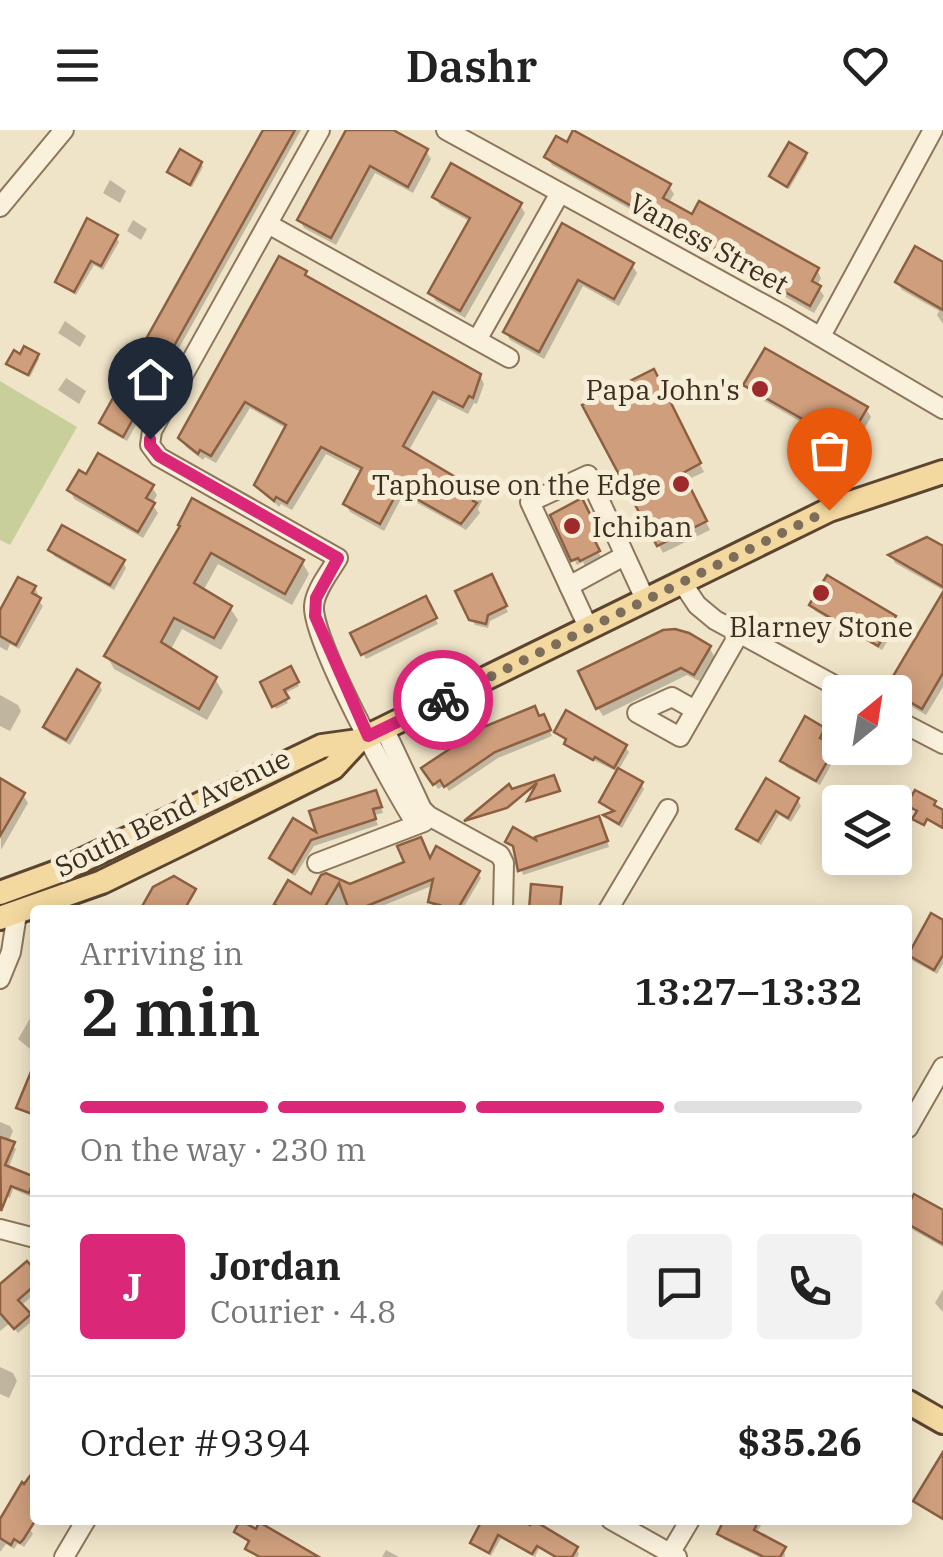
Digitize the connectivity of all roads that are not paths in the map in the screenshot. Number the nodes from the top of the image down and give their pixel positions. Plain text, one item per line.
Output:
1 (64, 130) edge
2 (320, 130) edge
3 (446, 130) edge
4 (932, 130) edge
5 (560, 193) junction
6 (0, 206) edge
7 (268, 224) junction
8 (820, 336) junction
9 (477, 340) junction
10 (509, 358) dead end
11 (943, 409) edge
12 (943, 472) edge
13 (624, 556) junction
14 (682, 581) junction
15 (569, 586) junction
16 (645, 599) junction
17 (589, 628) junction
18 (739, 634) junction
19 (822, 679) edge
20 (695, 710) dead end
21 (912, 728) edge
22 (370, 735) junction
23 (943, 744) edge
24 (668, 809) dead end
25 (416, 824) junction
26 (445, 825) junction
27 (318, 862) dead end
28 (102, 882) junction
29 (0, 893) edge
30 (40, 905) edge
31 (97, 905) edge
32 (503, 905) edge
33 (611, 905) edge
34 (13, 915) edge
35 (0, 979) edge
36 (943, 1066) edge
37 (912, 1121) edge
38 (0, 1229) edge
39 (30, 1237) edge
40 (912, 1404) edge
41 (943, 1422) edge
42 (83, 1525) edge
43 (619, 1525) edge
44 (688, 1525) edge
45 (672, 1556) edge
46 (64, 1557) edge

1 - 6 street
2 - 7 street
3 - 5 street, Vaness Street
4 - 8 street
5 - 8 street, Vaness Street
5 - 9 street
7 - 9 street
7 - 22 street
8 - 11 street, Vaness Street
9 - 10 street
12 - 14 main road, South Bend Avenue
13 - 15 street
13 - 15 street
13 - 16 street
14 - 16 main road, South Bend Avenue
14 - 18 street
15 - 17 street
16 - 17 main road, South Bend Avenue
17 - 22 main road, South Bend Avenue
18 - 19 street
18 - 20 street
21 - 23 street
22 - 25 street
22 - 26 street
22 - 28 main road, South Bend Avenue
22 - 29 main road, South Bend Avenue
24 - 33 street
25 - 26 street
25 - 27 street
26 - 32 street
28 - 30 main road, South Bend Avenue
28 - 31 main road
34 - 35 street
36 - 37 street
38 - 39 street
40 - 41 main road
42 - 46 street
43 - 45 street
44 - 45 street

